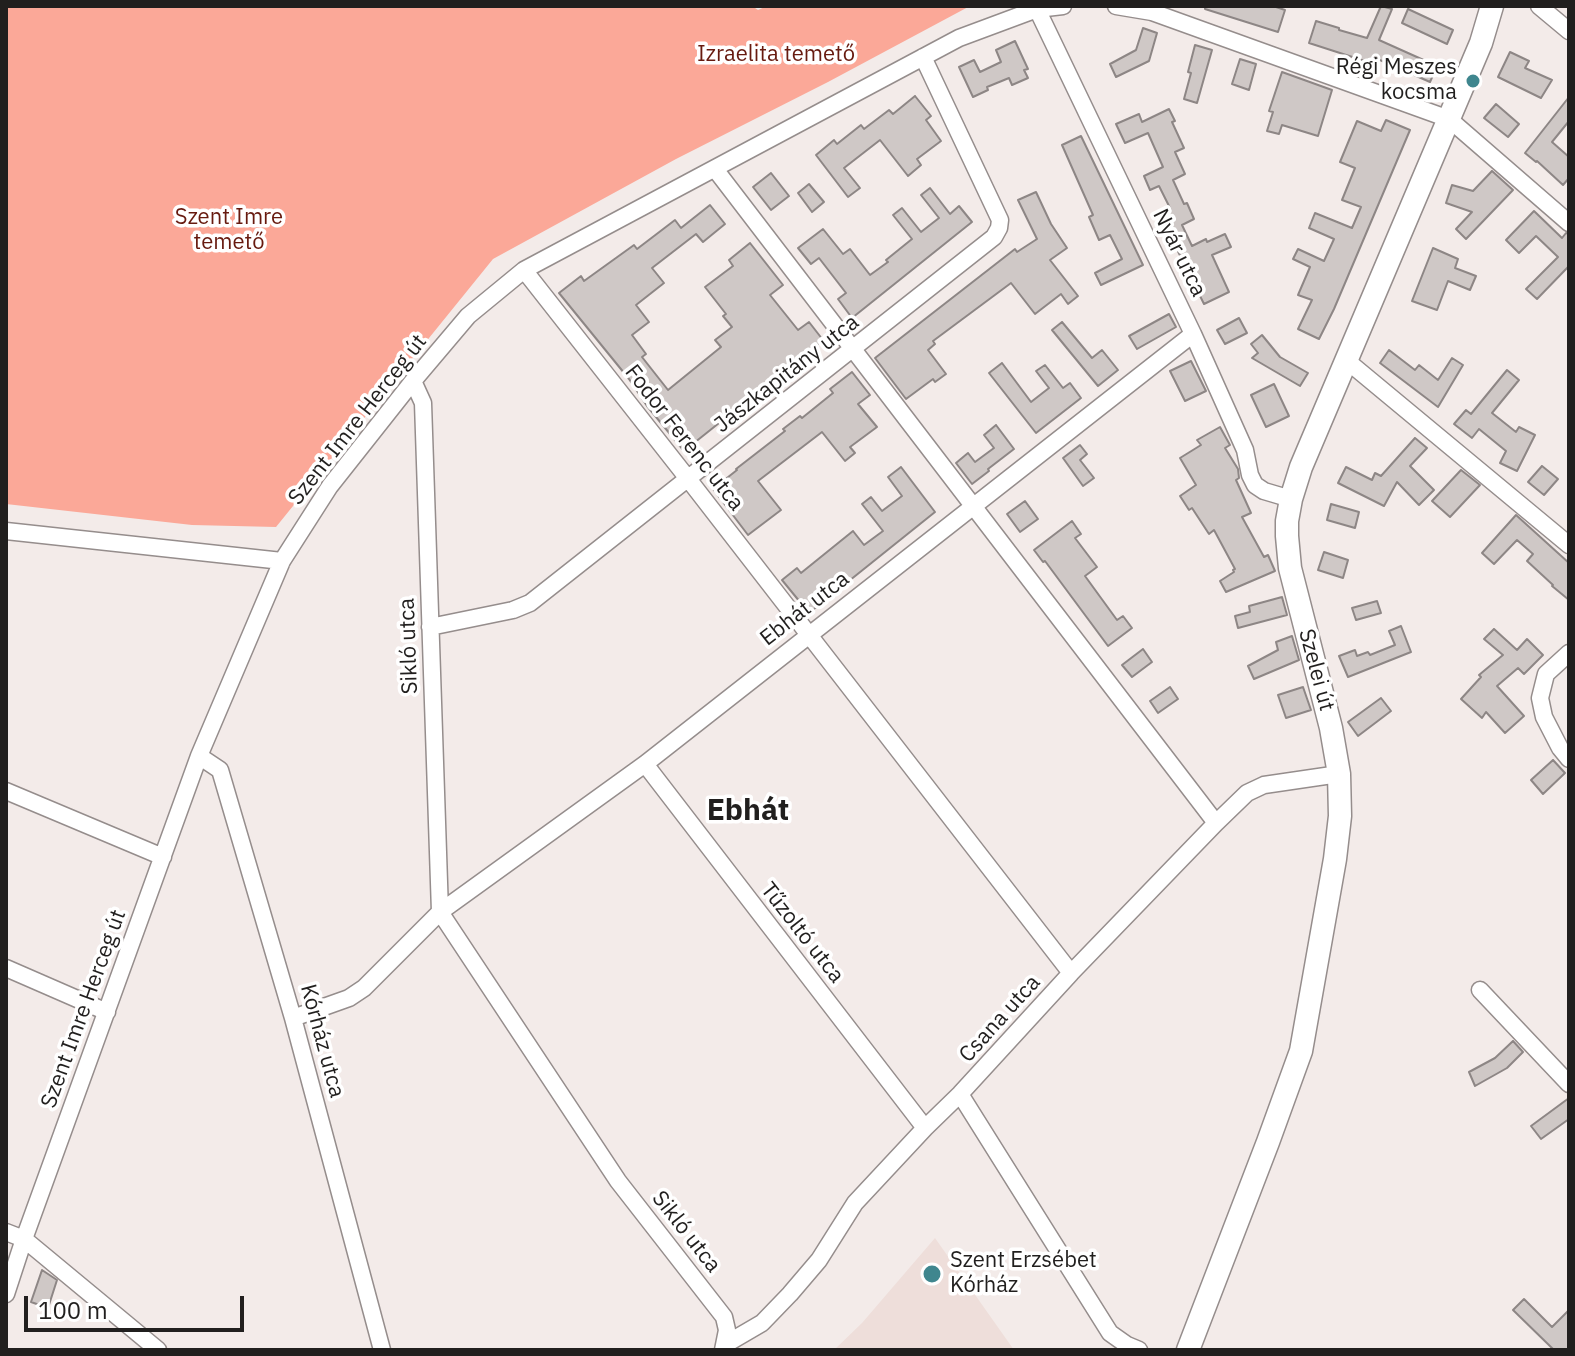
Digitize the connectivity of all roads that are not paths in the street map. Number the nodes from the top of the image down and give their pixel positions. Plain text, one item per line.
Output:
1 (1063, 6) edge
2 (1116, 6) edge
3 (1492, 6) edge
4 (1539, 6) edge
5 (1037, 9) junction
6 (1569, 31) edge
7 (923, 57) junction
8 (1449, 119) junction
9 (715, 169) junction
10 (1569, 223) edge
11 (524, 270) junction
12 (1193, 334) junction
13 (853, 350) junction
14 (1346, 360) junction
15 (413, 381) junction
16 (689, 480) junction
17 (1291, 499) junction
18 (972, 505) junction
19 (6, 531) edge
20 (1569, 545) edge
21 (282, 561) junction
22 (430, 627) junction
23 (809, 635) junction
24 (1569, 653) edge
25 (199, 756) junction
26 (1569, 759) edge
27 (645, 764) junction
28 (1339, 774) junction
29 (6, 791) edge
30 (1216, 823) junction
31 (163, 857) junction
32 (440, 912) junction
33 (6, 968) edge
34 (1071, 973) junction
35 (1480, 990) dead end
36 (107, 1012) junction
37 (293, 1018) junction
38 (1569, 1084) edge
39 (960, 1094) junction
40 (925, 1128) junction
41 (6, 1232) edge
42 (24, 1239) junction
43 (6, 1294) edge
44 (724, 1347) edge
45 (158, 1350) edge
46 (382, 1350) edge
47 (1139, 1350) edge
48 (1188, 1350) edge

1 - 5 street, Szent Imre Herceg út
2 - 8 street
3 - 8 main road, Szelei út
4 - 6 street
5 - 7 street, Szent Imre Herceg út
5 - 12 street, Nyár utca
7 - 9 street, Szent Imre Herceg út
7 - 13 street, Jászkapitány utca
8 - 10 street
8 - 14 main road, Szelei út
9 - 11 street, Szent Imre Herceg út
9 - 13 street
11 - 15 street, Szent Imre Herceg út
11 - 16 street, Fodor Ferenc utca
12 - 17 street, Nyár utca
12 - 18 street, Ebhát utca
13 - 16 street, Jászkapitány utca
13 - 18 street
14 - 17 main road, Szelei út
14 - 20 street
15 - 21 street, Szent Imre Herceg út
15 - 22 street, Sikló utca
16 - 22 street, Jászkapitány utca
16 - 23 street, Fodor Ferenc utca
17 - 28 main road, Szelei út
18 - 23 street, Ebhát utca
18 - 30 street
19 - 21 street
21 - 25 street, Szent Imre Herceg út
22 - 32 street, Sikló utca
23 - 27 street, Ebhát utca
23 - 34 street, Fodor Ferenc utca
24 - 26 street
25 - 31 street, Szent Imre Herceg út
25 - 37 street, Kórház utca
27 - 32 street, Ebhát utca
27 - 40 street, Tűzoltó utca
28 - 30 street, Csana utca
28 - 48 main road, Szelei út
29 - 31 street
30 - 34 street, Csana utca
31 - 36 street, Szent Imre Herceg út
32 - 37 street
32 - 44 street, Sikló utca
33 - 36 street
34 - 39 street, Csana utca
35 - 38 street
36 - 42 street, Szent Imre Herceg út
37 - 46 street, Kórház utca
39 - 40 street, Csana utca
39 - 47 street
40 - 44 street, Csana utca
41 - 42 street
42 - 43 street, Szent Imre Herceg út
42 - 45 street

